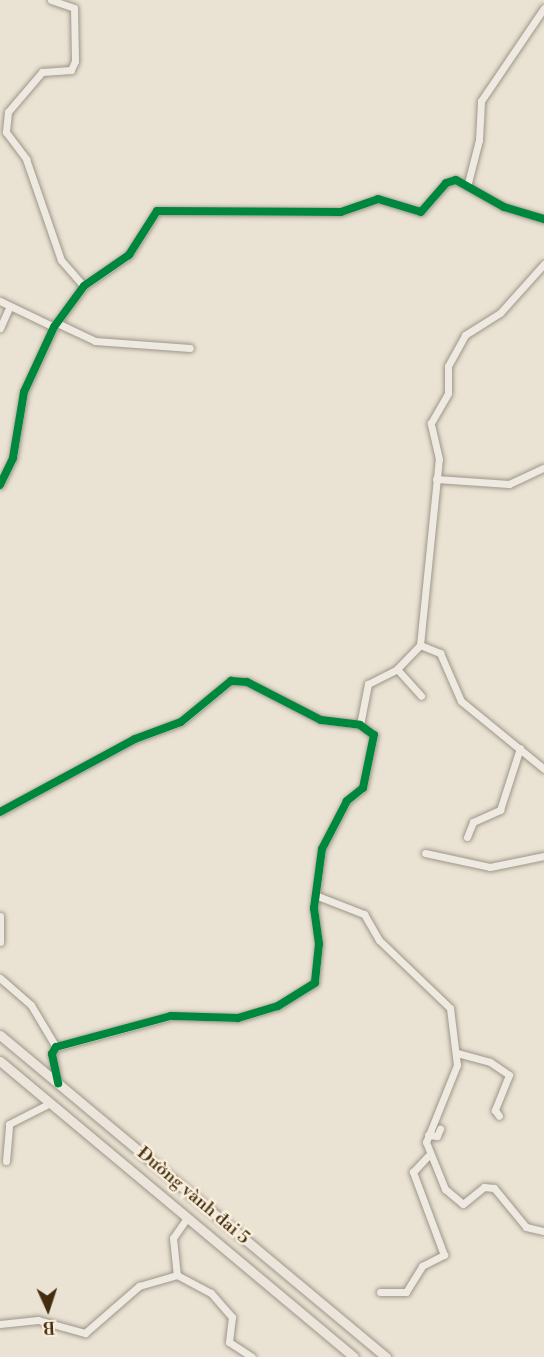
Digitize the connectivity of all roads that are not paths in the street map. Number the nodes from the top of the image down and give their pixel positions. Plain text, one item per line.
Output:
1 (51, 0) edge
2 (544, 8) edge
3 (2, 120) edge
4 (468, 183) junction
5 (544, 219) edge
6 (544, 264) edge
7 (84, 286) junction
8 (0, 301) edge
9 (10, 306) junction
10 (55, 325) junction
11 (0, 328) edge
12 (190, 348) dead end
13 (544, 468) edge
14 (436, 479) junction
15 (0, 485) edge
16 (420, 645) junction
17 (397, 669) junction
18 (421, 696) dead end
19 (360, 725) junction
20 (520, 748) junction
21 (544, 769) edge
22 (0, 812) edge
23 (467, 837) dead end
24 (424, 853) dead end
25 (544, 856) edge
26 (315, 895) junction
27 (0, 916) edge
28 (0, 942) edge
29 (0, 978) edge
30 (0, 1035) edge
31 (56, 1047) junction
32 (457, 1053) junction
33 (0, 1061) edge
34 (58, 1083) junction
35 (50, 1103) junction
36 (499, 1116) dead end
37 (441, 1129) dead end
38 (428, 1135) junction
39 (428, 1156) junction
40 (6, 1161) dead end
41 (187, 1218) junction
42 (544, 1231) edge
43 (177, 1275) junction
44 (380, 1292) dead end
45 (0, 1324) edge
46 (252, 1357) edge
47 (354, 1357) edge
48 (386, 1357) edge

1 - 3 street
2 - 4 street
3 - 7 street
4 - 5 street
4 - 7 street
6 - 14 street
7 - 10 street
8 - 9 street
9 - 10 street
9 - 11 street
10 - 12 street
10 - 15 street
13 - 14 street
14 - 16 street
16 - 17 street
16 - 20 street
17 - 18 street
17 - 19 street
19 - 22 street
19 - 26 street
20 - 21 street
20 - 23 street
24 - 25 street
26 - 31 street
26 - 32 street
27 - 28 street
29 - 31 street
30 - 34 main road, Đường vành đai 5
31 - 34 street
32 - 36 street
32 - 38 street
33 - 35 main road, Đường vành đai 5
34 - 48 main road, Đường vành đai 5
35 - 40 street
35 - 41 main road, Đường vành đai 5
37 - 38 street
38 - 39 street
39 - 42 street
39 - 44 street
41 - 43 street
41 - 47 main road, Đường vành đai 5
43 - 45 street
43 - 46 street

